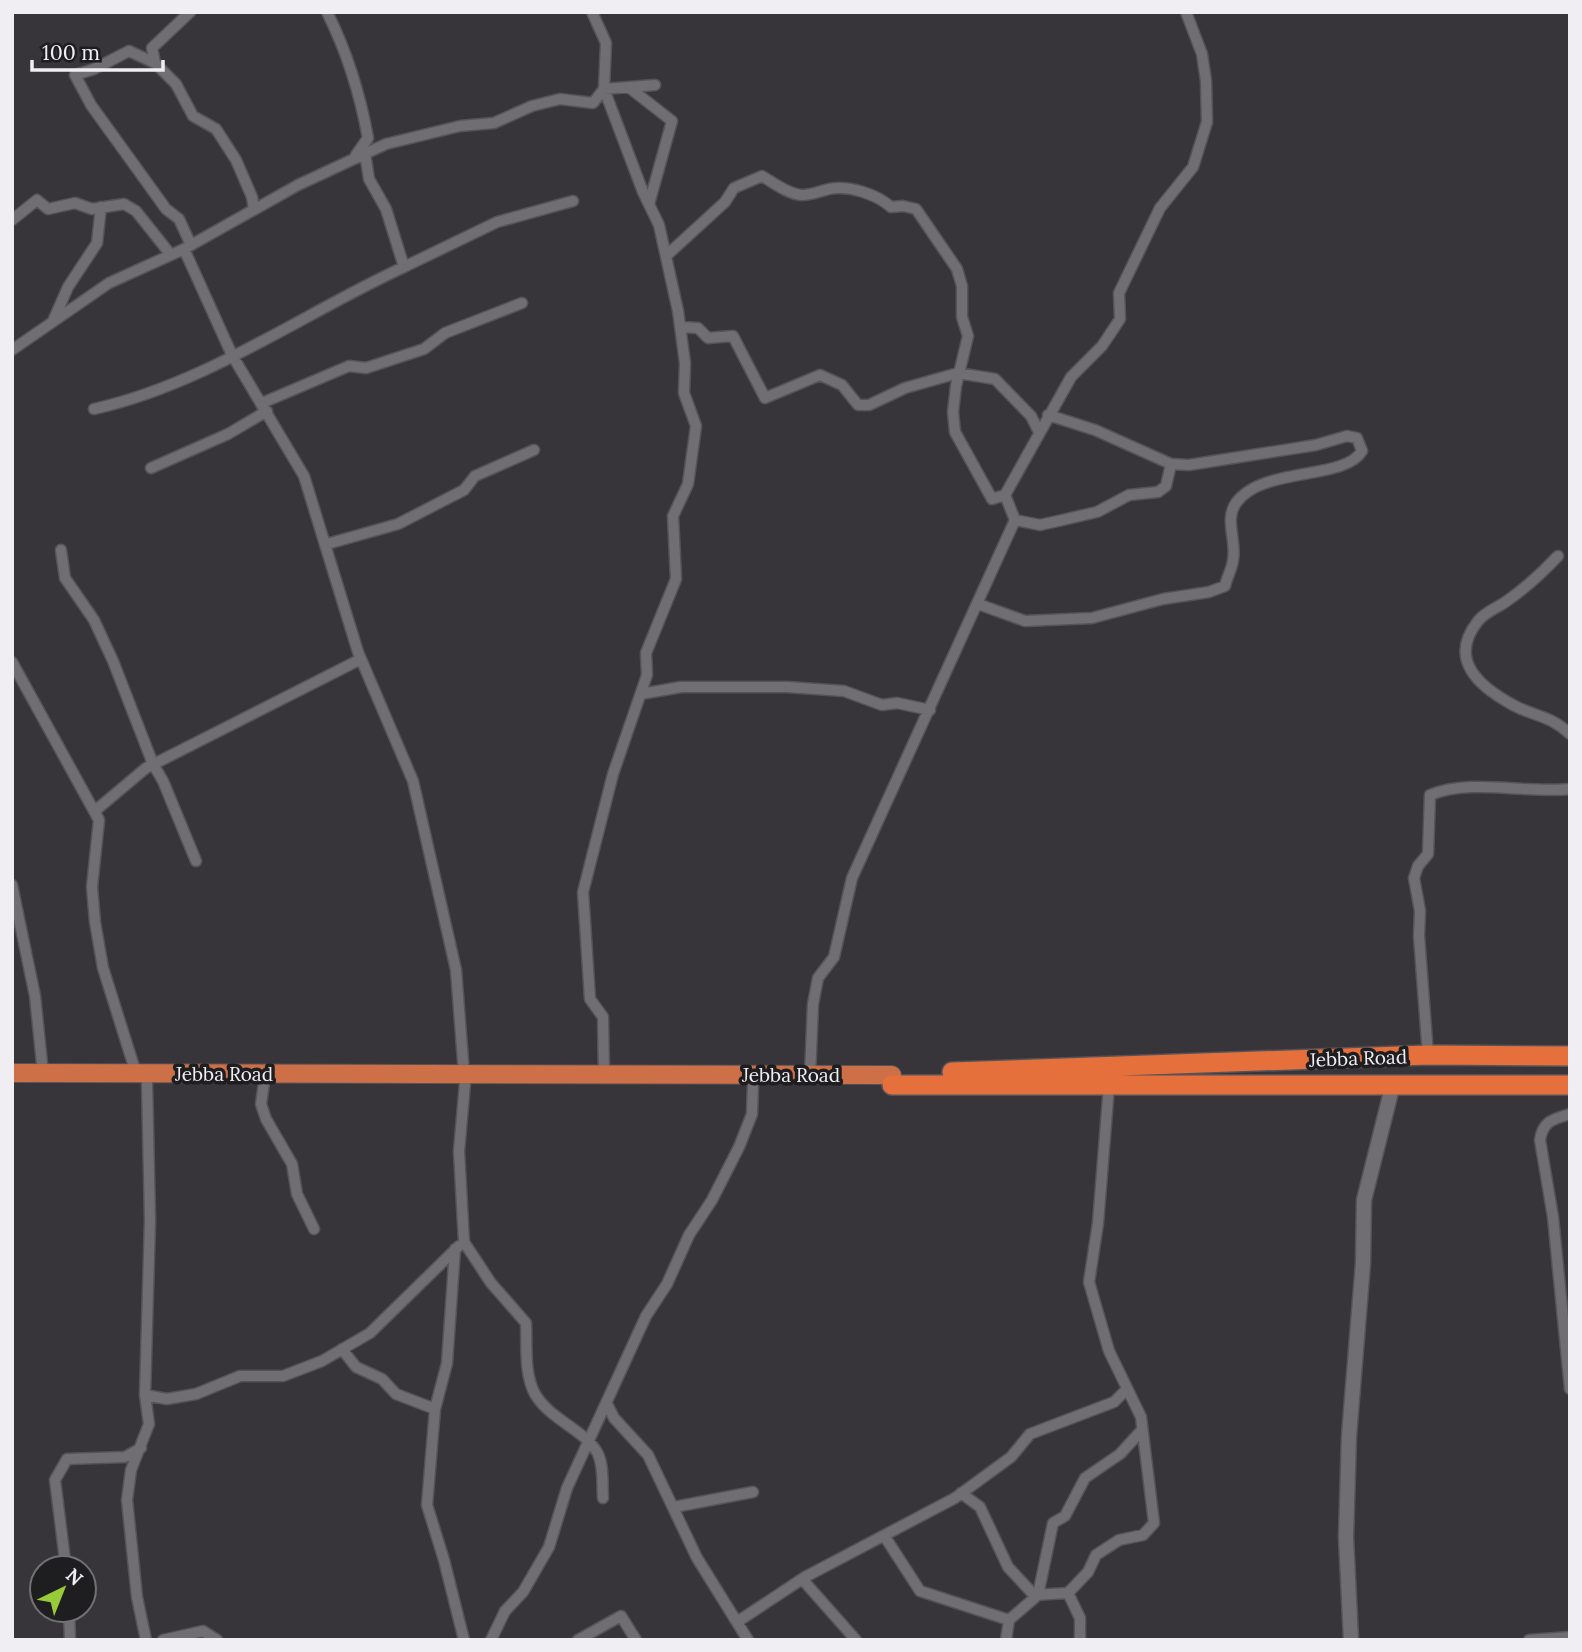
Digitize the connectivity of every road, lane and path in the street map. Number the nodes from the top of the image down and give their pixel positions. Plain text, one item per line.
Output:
1 (190, 12) edge
2 (327, 12) edge
3 (592, 12) edge
4 (1186, 12) edge
5 (155, 63) junction
6 (656, 85) dead end
7 (604, 89) junction
8 (631, 89) junction
9 (360, 155) junction
10 (573, 201) dead end
11 (649, 205) junction
12 (101, 207) junction
13 (254, 209) junction
14 (12, 220) edge
15 (188, 247) junction
16 (171, 255) junction
17 (666, 256) junction
18 (404, 267) junction
19 (522, 303) dead end
20 (52, 322) junction
21 (680, 327) junction
22 (12, 350) edge
23 (232, 355) junction
24 (958, 373) junction
25 (264, 407) junction
26 (94, 409) dead end
27 (1048, 415) junction
28 (1039, 432) junction
29 (534, 450) dead end
30 (1171, 464) junction
31 (151, 468) dead end
32 (1005, 495) junction
33 (1015, 520) junction
34 (327, 544) junction
35 (61, 550) dead end
36 (1558, 556) dead end
37 (978, 604) junction
38 (361, 659) junction
39 (12, 662) edge
40 (641, 694) junction
41 (930, 710) junction
42 (1570, 734) edge
43 (153, 764) junction
44 (1570, 789) edge
45 (96, 810) junction
46 (196, 861) dead end
47 (12, 885) edge
48 (15, 926) edge
49 (1428, 1055) junction
50 (1570, 1056) edge
51 (12, 1073) edge
52 (43, 1073) junction
53 (604, 1075) junction
54 (810, 1076) junction
55 (141, 1078) junction
56 (464, 1079) junction
57 (892, 1080) junction
58 (12, 1083) edge
59 (264, 1083) junction
60 (754, 1084) junction
61 (1392, 1084) junction
62 (1570, 1085) edge
63 (1110, 1086) junction
64 (1570, 1114) edge
65 (314, 1229) dead end
66 (460, 1245) junction
67 (342, 1349) junction
68 (1127, 1389) junction
69 (1570, 1389) edge
70 (145, 1395) junction
71 (607, 1404) junction
72 (435, 1409) junction
73 (1142, 1430) junction
74 (589, 1443) junction
75 (141, 1448) junction
76 (753, 1492) dead end
77 (961, 1493) junction
78 (603, 1498) dead end
79 (674, 1507) junction
80 (886, 1537) junction
81 (64, 1554) edge
82 (802, 1579) junction
83 (1068, 1593) junction
84 (1038, 1595) junction
85 (1009, 1620) junction
86 (737, 1622) junction
87 (1570, 1637) edge
88 (146, 1640) edge
89 (163, 1640) edge
90 (217, 1640) edge
91 (464, 1640) edge
92 (491, 1640) edge
93 (578, 1640) edge
94 (636, 1640) edge
95 (748, 1640) edge
96 (856, 1640) edge
97 (1006, 1640) edge
98 (1080, 1640) edge
99 (1351, 1640) edge
100 (1529, 1640) edge

1 - 5 street
2 - 9 street
3 - 7 street
4 - 27 street
5 - 13 street
5 - 15 street
6 - 8 street
7 - 8 street
7 - 9 street
7 - 11 street
8 - 11 street
9 - 13 street
9 - 18 street
10 - 18 street
11 - 17 street
12 - 14 street
12 - 16 street
12 - 20 street
13 - 15 street
15 - 16 street
15 - 23 street
16 - 20 street
17 - 21 street
17 - 24 street
18 - 23 street
19 - 25 street
20 - 22 street
21 - 24 street
21 - 40 street
23 - 25 street
23 - 26 street
24 - 28 street
24 - 32 street
25 - 31 street
25 - 34 street
27 - 28 street
27 - 30 street
28 - 32 street
29 - 34 street
30 - 33 street
30 - 37 street
32 - 33 street
33 - 37 street
34 - 38 street
35 - 43 street
36 - 42 street
37 - 41 street
38 - 43 street
38 - 56 street
39 - 45 street
40 - 41 street
40 - 53 street
41 - 54 street
43 - 45 street
43 - 46 street
44 - 49 street
45 - 55 street
47 - 48 street
48 - 52 street
49 - 50 highway, Jebba Road
49 - 57 highway, Jebba Road
51 - 52 highway, Jebba Road
52 - 55 highway, Jebba Road
53 - 54 highway, Jebba Road
53 - 56 highway, Jebba Road
54 - 57 highway, Jebba Road
55 - 56 highway, Jebba Road
55 - 58 highway, Jebba Road
55 - 59 highway, Jebba Road
55 - 70 street
56 - 59 highway, Jebba Road
56 - 60 highway, Jebba Road
56 - 66 street
57 - 60 highway, Jebba Road
57 - 63 highway, Jebba Road
59 - 65 street
60 - 71 street
61 - 62 highway, Jebba Road
61 - 63 highway, Jebba Road
61 - 99 street
63 - 68 street
64 - 69 street
66 - 67 street
66 - 72 street
66 - 74 street
67 - 70 street
67 - 72 street
68 - 73 street
68 - 77 street
70 - 75 street
71 - 74 street
71 - 79 street
72 - 91 street
73 - 83 street
73 - 84 street
74 - 78 street
74 - 92 street
75 - 81 street
75 - 88 street
76 - 79 street
77 - 80 street
77 - 84 street
79 - 86 street
80 - 82 street
80 - 85 street
82 - 86 street
82 - 96 street
83 - 84 street
83 - 98 street
84 - 85 street
85 - 97 street
86 - 95 street
87 - 100 street
89 - 90 street
93 - 94 street

